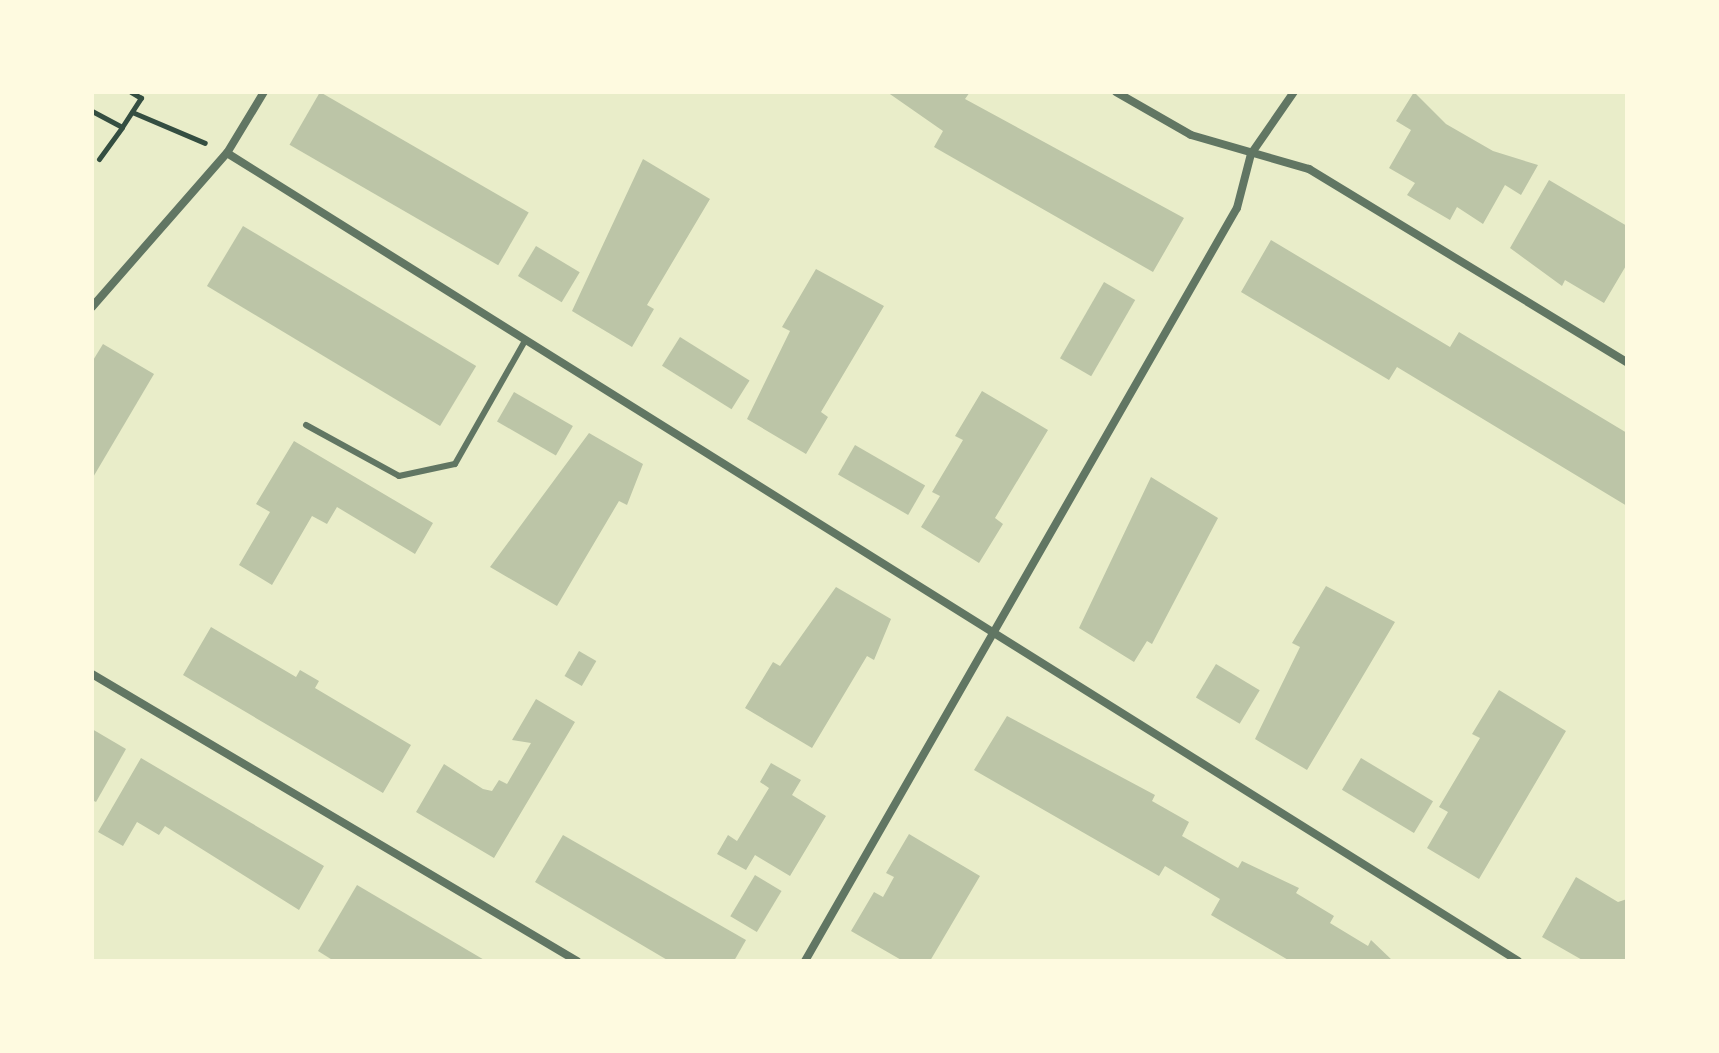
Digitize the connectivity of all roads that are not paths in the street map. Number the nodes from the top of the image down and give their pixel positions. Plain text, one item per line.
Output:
1 (264, 92) edge
2 (1116, 92) edge
3 (1294, 92) edge
4 (227, 153) junction
5 (1251, 154) junction
6 (92, 307) edge
7 (525, 341) junction
8 (1627, 362) edge
9 (306, 425) dead end
10 (993, 635) junction
11 (92, 674) edge
12 (577, 961) edge
13 (805, 961) edge
14 (1518, 961) edge

1 - 4 street
2 - 5 street
3 - 5 street
4 - 6 street
4 - 7 street
5 - 8 street
5 - 10 street
7 - 9 lane
7 - 10 street
10 - 13 street
10 - 14 street
11 - 12 street

